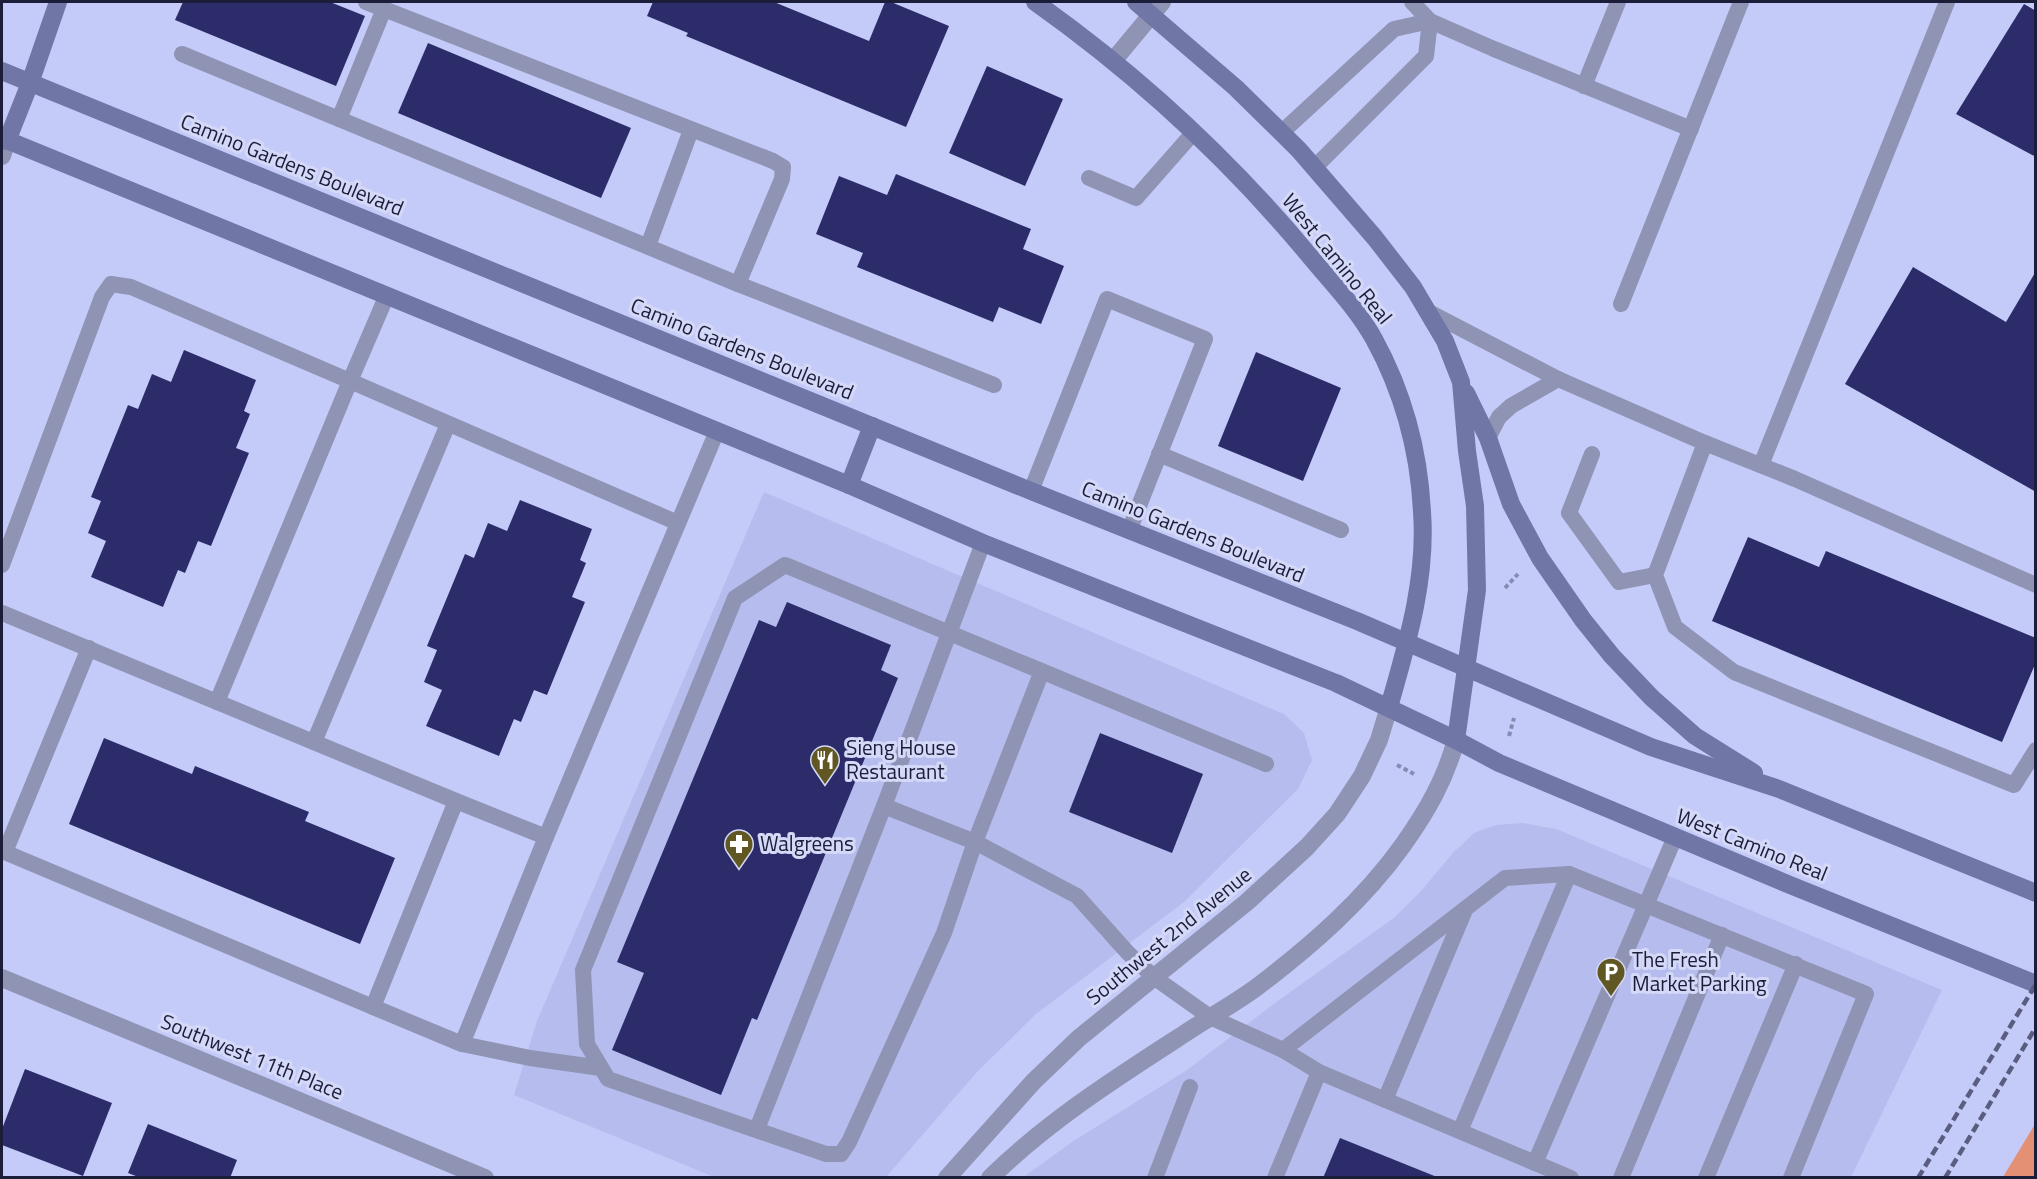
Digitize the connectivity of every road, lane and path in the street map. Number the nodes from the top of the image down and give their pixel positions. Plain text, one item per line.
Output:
1 (58, 2) edge
2 (366, 2) edge
3 (1035, 2) edge
4 (1136, 2) edge
5 (1412, 2) edge
6 (1618, 2) edge
7 (1741, 2) edge
8 (1947, 2) edge
9 (1157, 8) edge
10 (384, 9) junction
11 (1431, 21) junction
12 (182, 54) dead end
13 (1113, 61) junction
14 (2, 70) edge
15 (30, 83) junction
16 (1584, 86) junction
17 (339, 119) junction
18 (691, 129) junction
19 (1691, 129) junction
20 (1194, 132) junction
21 (1281, 133) junction
22 (3, 145) edge
23 (1314, 168) junction
24 (1089, 178) dead end
25 (648, 246) junction
26 (738, 284) junction
27 (387, 295) junction
28 (1621, 303) dead end
29 (1427, 311) junction
30 (1558, 379) junction
31 (350, 381) junction
32 (1461, 382) junction
33 (994, 385) dead end
34 (448, 424) junction
35 (872, 426) junction
36 (717, 431) junction
37 (1488, 438) junction
38 (1705, 443) junction
39 (1160, 454) junction
40 (1592, 454) dead end
41 (1761, 465) junction
42 (849, 484) junction
43 (1031, 491) junction
44 (678, 523) junction
45 (1341, 530) dead end
46 (1129, 531) junction
47 (982, 543) junction
48 (2, 565) edge
49 (1522, 569) dead end
50 (1655, 575) junction
51 (2036, 585) edge
52 (1501, 593) dead end
53 (2, 613) edge
54 (949, 633) junction
55 (1408, 642) junction
56 (89, 648) junction
57 (1467, 667) junction
58 (1042, 671) junction
59 (217, 702) junction
60 (1389, 707) junction
61 (1515, 714) dead end
62 (1509, 736) dead end
63 (1456, 740) junction
64 (314, 742) junction
65 (2036, 750) edge
66 (1266, 764) dead end
67 (1394, 764) dead end
68 (1415, 774) dead end
69 (1779, 789) junction
70 (456, 801) junction
71 (884, 806) junction
72 (546, 837) junction
73 (1675, 837) junction
74 (975, 842) junction
75 (3, 851) edge
76 (1569, 874) junction
77 (2036, 893) edge
78 (1646, 904) junction
79 (1465, 909) junction
80 (1722, 935) junction
81 (1796, 964) junction
82 (2, 978) edge
83 (1155, 978) junction
84 (2036, 984) edge
85 (373, 1007) junction
86 (1210, 1017) junction
87 (462, 1044) junction
88 (1283, 1050) junction
89 (601, 1068) junction
90 (1319, 1072) junction
91 (1190, 1088) dead end
92 (1385, 1100) junction
93 (757, 1129) junction
94 (1460, 1131) junction
95 (1536, 1163) junction
96 (485, 1178) edge
97 (947, 1178) edge
98 (990, 1178) edge
99 (1155, 1178) edge
100 (1275, 1178) edge
101 (1571, 1178) edge
102 (1621, 1178) edge
103 (1706, 1178) edge
104 (1791, 1178) edge

1 - 15 street
2 - 10 lane
3 - 13 street, West Camino Real
4 - 9 street, West Camino Real
5 - 11 lane
6 - 16 lane
7 - 19 lane
8 - 41 lane
9 - 13 street
9 - 21 street, West Camino Real
10 - 17 lane
10 - 18 lane
11 - 16 lane
11 - 21 lane
11 - 23 lane
12 - 17 lane
13 - 20 street, West Camino Real
14 - 15 street, Camino Gardens Boulevard
15 - 22 street
15 - 35 street, Camino Gardens Boulevard
16 - 19 lane
17 - 25 lane
18 - 25 lane
18 - 26 lane
19 - 28 lane
20 - 24 lane
20 - 55 street, West Camino Real
21 - 23 street, West Camino Real
22 - 27 street
23 - 29 street, West Camino Real
25 - 26 lane
26 - 33 lane
27 - 31 lane
27 - 36 street
29 - 30 lane
29 - 32 street, West Camino Real
30 - 37 lane
30 - 38 lane
31 - 34 lane
31 - 48 lane
31 - 59 lane
32 - 37 street
32 - 57 street, West Camino Real
34 - 44 lane
34 - 64 lane
35 - 42 street
35 - 43 street, Camino Gardens Boulevard
36 - 42 street
36 - 44 lane
37 - 69 street
38 - 41 lane
38 - 50 lane
39 - 43 lane
39 - 45 lane
39 - 46 lane
40 - 50 lane
41 - 51 lane
42 - 47 street
43 - 46 street, Camino Gardens Boulevard
44 - 72 lane
46 - 55 street, Camino Gardens Boulevard
47 - 54 lane
47 - 60 street
49 - 52 path
50 - 65 lane
53 - 56 lane
54 - 58 lane
54 - 71 lane
54 - 89 lane
55 - 57 street, Camino Gardens Boulevard
55 - 60 street, West Camino Real
56 - 59 lane
56 - 75 lane
57 - 63 street, West Camino Real
57 - 69 street
58 - 66 lane
58 - 74 lane
59 - 64 lane
60 - 63 street, West Camino Real
60 - 83 street, Southwest 2nd Avenue
61 - 62 path
63 - 73 street, West Camino Real
63 - 86 street
64 - 70 lane
67 - 68 path
69 - 77 street
70 - 72 lane
70 - 85 lane
71 - 74 lane
71 - 93 lane
72 - 87 lane
73 - 78 lane
73 - 84 street, West Camino Real
74 - 83 lane
74 - 93 lane
75 - 85 lane
76 - 78 lane
76 - 79 lane
76 - 94 lane
78 - 80 lane
78 - 95 lane
79 - 88 lane
79 - 92 lane
80 - 81 lane
80 - 102 lane
81 - 103 lane
81 - 104 lane
82 - 96 street, Southwest 11th Place
83 - 86 lane
83 - 97 street, Southwest 2nd Avenue
85 - 87 lane
86 - 88 lane
86 - 98 street
87 - 89 lane
88 - 90 lane
89 - 93 lane
90 - 92 lane
90 - 100 lane
91 - 99 lane
92 - 94 lane
94 - 95 lane
95 - 101 lane

